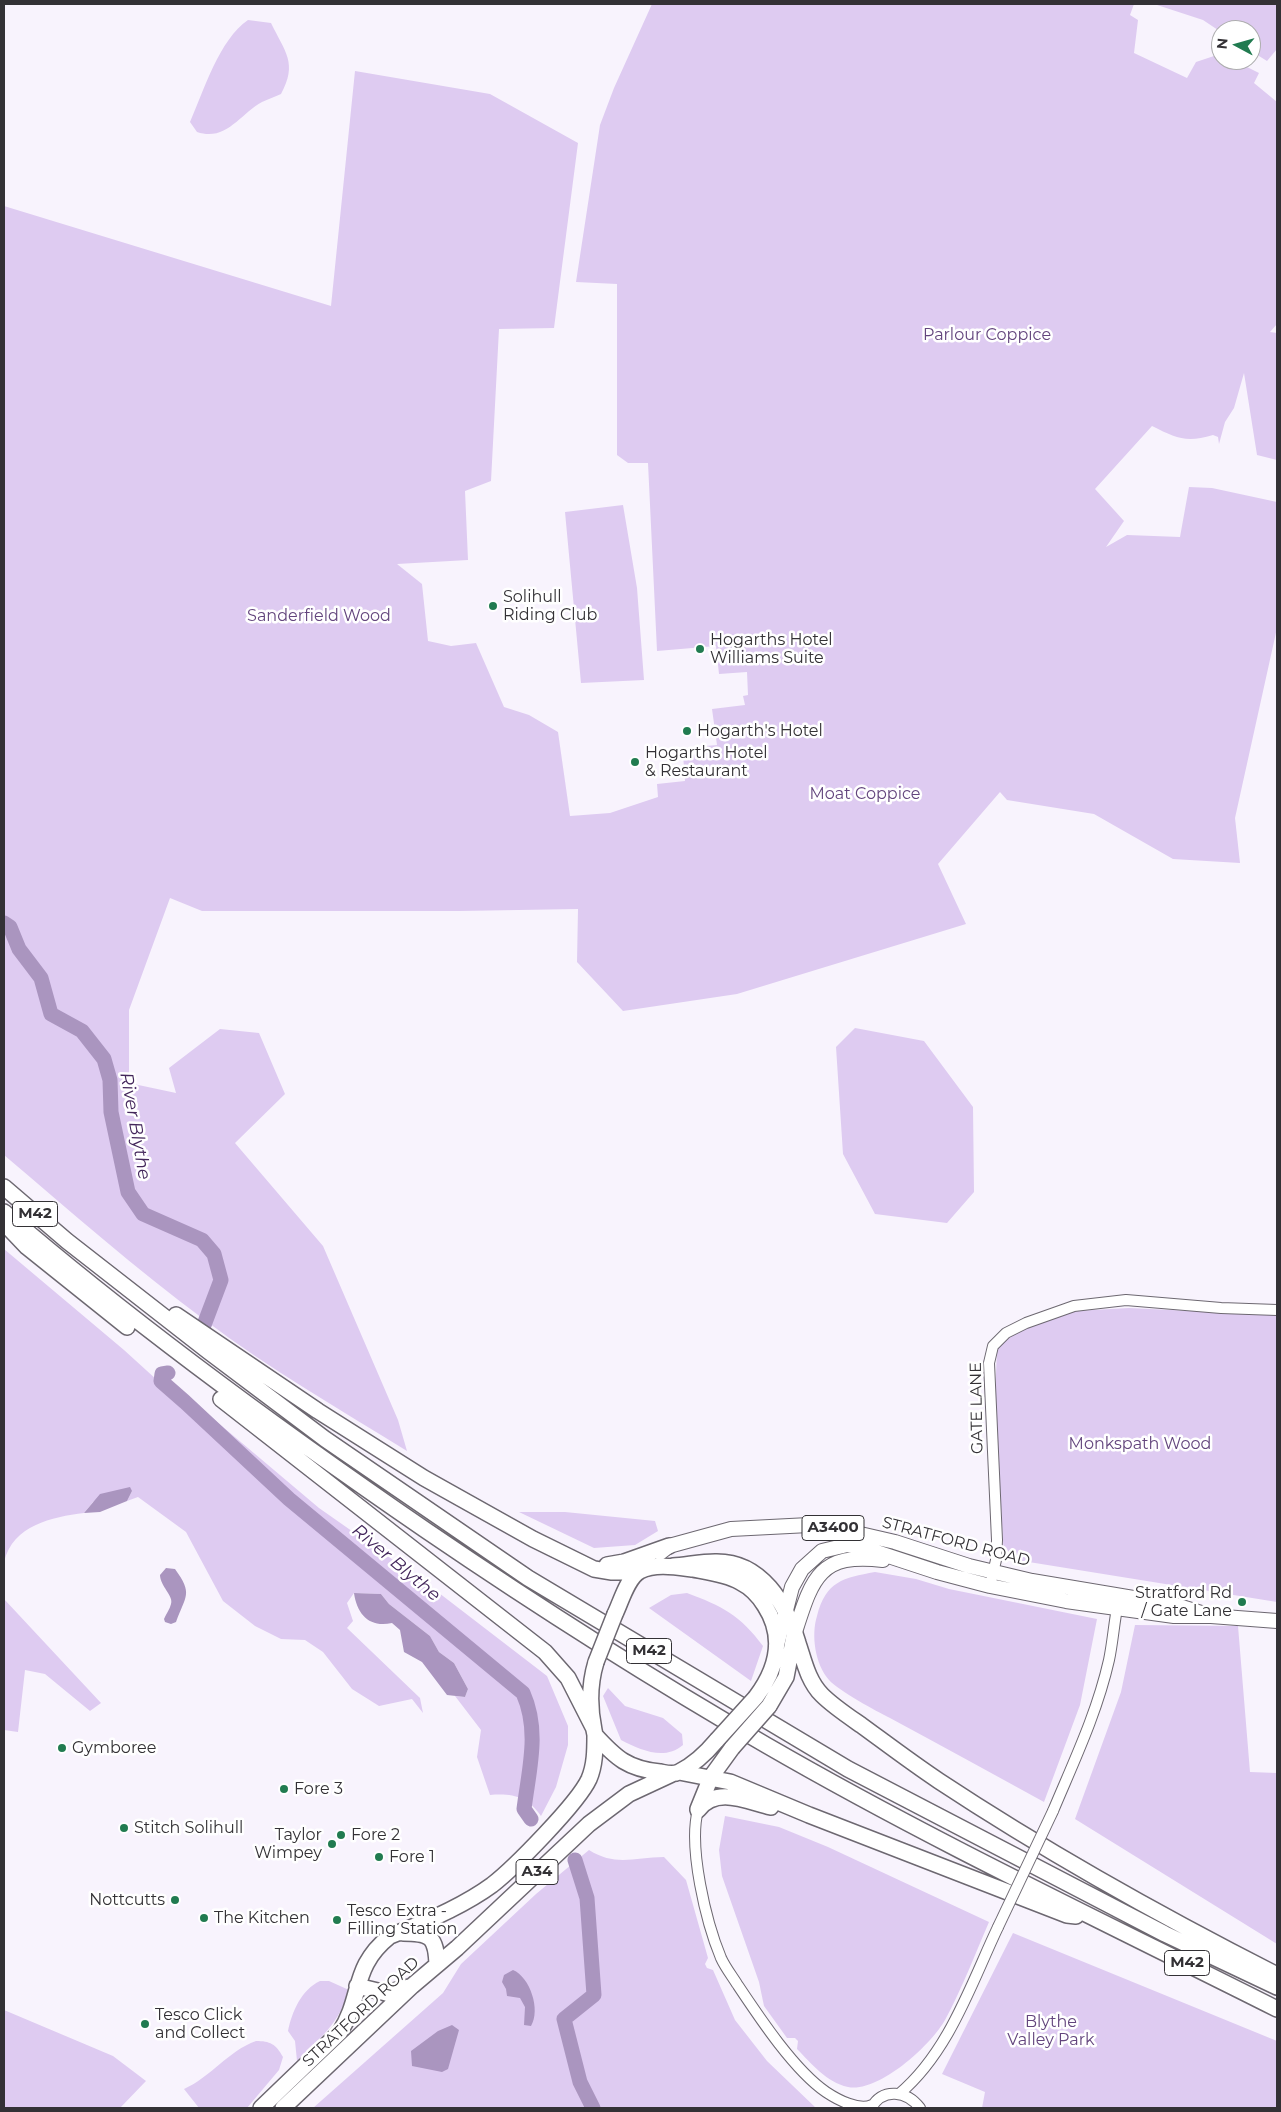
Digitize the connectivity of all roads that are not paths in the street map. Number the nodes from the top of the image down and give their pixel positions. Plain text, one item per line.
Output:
1 (4, 1187) edge
2 (4, 1212) edge
3 (4, 1222) edge
4 (67, 1241) junction
5 (1277, 1310) edge
6 (669, 1546) junction
7 (583, 1564) junction
8 (673, 1566) junction
9 (640, 1571) junction
10 (937, 1572) junction
11 (992, 1579) junction
12 (1118, 1602) junction
13 (786, 1609) junction
14 (1277, 1621) edge
15 (795, 1632) junction
16 (777, 1645) junction
17 (594, 1731) junction
18 (675, 1773) junction
19 (711, 1777) junction
20 (698, 1810) junction
21 (809, 1815) junction
22 (1096, 1918) junction
23 (397, 1933) junction
24 (437, 1965) junction
25 (1277, 1975) edge
26 (357, 1986) junction
27 (412, 1986) junction
28 (1277, 1987) edge
29 (1277, 2008) edge
30 (899, 2094) junction
31 (872, 2107) edge
32 (261, 2108) edge
33 (283, 2108) edge
34 (920, 2108) edge

1 - 4 highway, M42
2 - 22 highway, M42
3 - 17 highway
4 - 7 highway
4 - 28 highway, M42
5 - 11 street, GATE LANE
6 - 7 highway
6 - 9 main road, STRATFORD ROAD
6 - 11 main road, STRATFORD ROAD / A3400
7 - 9 highway
8 - 9 highway, A34
8 - 13 highway
8 - 16 highway, A34
9 - 17 highway, A34, bridge
10 - 11 main road, STRATFORD ROAD / A3400
10 - 13 main road, STRATFORD ROAD / A3400
10 - 15 main road
11 - 12 main road, STRATFORD ROAD / A3400
12 - 14 main road, STRATFORD ROAD / A3400
12 - 30 street, bridge
13 - 15 highway
13 - 16 main road, STRATFORD ROAD / A3400
15 - 19 highway, bridge
15 - 25 highway
16 - 18 highway, A34, bridge
17 - 18 highway
17 - 23 highway, STRATFORD ROAD / A34
18 - 19 highway
18 - 24 highway, STRATFORD ROAD / A34
19 - 20 highway
19 - 21 highway
20 - 21 highway
20 - 31 street
21 - 22 highway
22 - 29 highway, M42
23 - 24 highway
23 - 26 highway, STRATFORD ROAD / A34
24 - 27 highway, STRATFORD ROAD / A34
26 - 27 highway, A34
26 - 32 highway, STRATFORD ROAD / A34
27 - 33 highway, STRATFORD ROAD / A34
30 - 31 street
30 - 34 street

